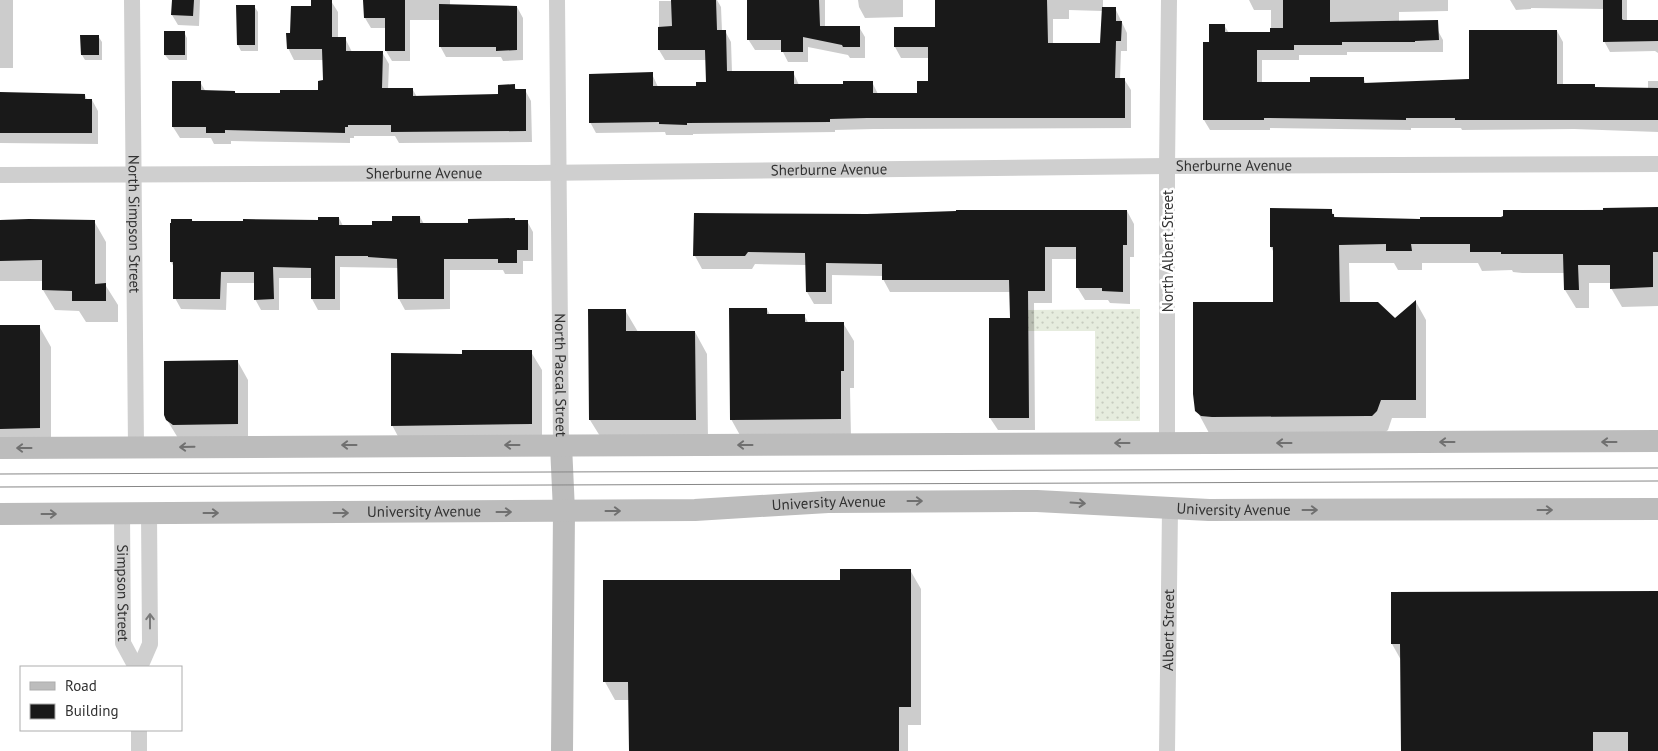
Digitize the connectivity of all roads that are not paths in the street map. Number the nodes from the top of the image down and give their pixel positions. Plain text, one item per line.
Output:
1 (132, 0) edge
2 (557, 0) edge
3 (1169, 0) edge
4 (1658, 164) edge
5 (1167, 166) junction
6 (558, 173) junction
7 (134, 174) junction
8 (0, 175) edge
9 (1658, 441) edge
10 (1167, 443) junction
11 (561, 445) junction
12 (136, 447) junction
13 (0, 448) edge
14 (1170, 509) junction
15 (1658, 509) edge
16 (564, 511) junction
17 (149, 513) junction
18 (0, 514) edge
19 (122, 514) junction
20 (135, 666) edge
21 (140, 666) edge
22 (139, 731) edge
23 (138, 751) edge
24 (562, 751) edge
25 (1167, 751) edge

1 - 7 street, North Simpson Street
2 - 6 street, North Pascal Street
3 - 5 street, North Albert Street
4 - 5 street, Sherburne Avenue
5 - 6 street, Sherburne Avenue
5 - 10 street, North Albert Street
6 - 7 street, Sherburne Avenue
6 - 11 street, North Pascal Street
7 - 8 street, Sherburne Avenue
7 - 12 street, North Simpson Street
9 -> 10 main road
10 -> 11 main road
11 -> 12 main road
11 - 16 main road, North Pascal Street
12 -> 13 main road
14 -> 15 main road, University Avenue
16 -> 14 main road, University Avenue
14 - 25 street, Albert Street
17 -> 16 main road, University Avenue
16 - 24 main road, North Pascal Street
17 - 19 main road, University Avenue
21 -> 17 street, Simpson Street
18 -> 19 main road, University Avenue
19 - 20 street, Simpson Street
22 - 23 street

